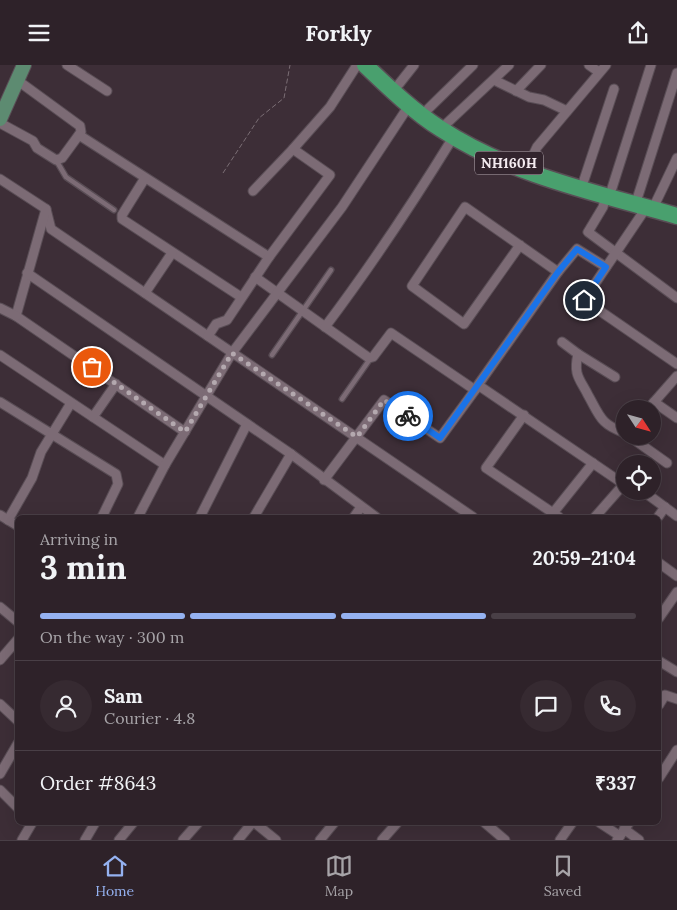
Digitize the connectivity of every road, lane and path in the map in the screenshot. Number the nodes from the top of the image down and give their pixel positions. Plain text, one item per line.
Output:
1 (16, 65) edge
2 (24, 65) edge
3 (67, 65) edge
4 (290, 65) edge
5 (414, 65) edge
6 (509, 65) edge
7 (541, 65) edge
8 (589, 65) edge
9 (651, 65) edge
10 (369, 66) edge
11 (470, 66) edge
12 (602, 69) edge
13 (677, 73) edge
14 (17, 80) junction
15 (494, 80) junction
16 (399, 84) junction
17 (614, 89) dead end
18 (107, 91) dead end
19 (516, 91) junction
20 (0, 99) edge
21 (410, 105) junction
22 (428, 109) junction
23 (567, 111) junction
24 (0, 121) edge
25 (450, 130) junction
26 (79, 135) junction
27 (293, 149) junction
28 (677, 158) edge
29 (56, 160) junction
30 (528, 167) junction
31 (223, 173) dead end
32 (145, 178) junction
33 (0, 179) edge
34 (584, 180) junction
35 (253, 191) dead end
36 (609, 192) junction
37 (648, 201) junction
38 (677, 208) edge
39 (46, 209) junction
40 (114, 210) dead end
41 (677, 216) edge
42 (520, 245) junction
43 (172, 253) junction
44 (616, 253) junction
45 (269, 257) junction
46 (606, 267) junction
47 (331, 270) dead end
48 (558, 272) junction
49 (27, 273) junction
50 (255, 277) junction
51 (145, 293) junction
52 (277, 293) junction
53 (241, 297) junction
54 (677, 298) edge
55 (0, 307) edge
56 (302, 310) junction
57 (16, 315) junction
58 (325, 327) junction
59 (208, 336) junction
60 (562, 342) dead end
61 (232, 353) junction
62 (578, 354) junction
63 (0, 355) edge
64 (272, 355) dead end
65 (371, 358) junction
66 (677, 363) edge
67 (677, 376) edge
68 (615, 377) dead end
69 (116, 383) junction
70 (477, 388) junction
71 (207, 397) junction
72 (342, 399) dead end
73 (655, 400) edge
74 (0, 402) edge
75 (71, 403) junction
76 (661, 410) edge
77 (524, 415) junction
78 (93, 417) junction
79 (677, 418) edge
80 (247, 424) junction
81 (616, 429) edge
82 (185, 432) junction
83 (52, 433) junction
84 (357, 437) junction
85 (642, 445) edge
86 (290, 454) junction
87 (594, 463) junction
88 (667, 463) dead end
89 (165, 465) junction
90 (616, 479) edge
91 (324, 480) junction
92 (616, 494) edge
93 (654, 500) edge
94 (361, 507) junction
95 (665, 507) junction
96 (103, 515) edge
97 (139, 515) edge
98 (201, 515) edge
99 (255, 515) edge
100 (355, 515) edge
101 (373, 515) edge
102 (470, 515) edge
103 (556, 515) edge
104 (597, 515) edge
105 (659, 515) edge
106 (677, 516) edge
107 (4, 517) edge
108 (15, 524) edge
109 (661, 564) edge
110 (677, 576) edge
111 (677, 592) edge
112 (0, 607) edge
113 (661, 615) edge
114 (15, 620) edge
115 (15, 642) edge
116 (0, 660) edge
117 (661, 662) edge
118 (677, 672) edge
119 (662, 692) edge
120 (677, 699) edge
121 (0, 703) edge
122 (15, 718) edge
123 (15, 748) edge
124 (677, 749) edge
125 (9, 759) junction
126 (15, 762) edge
127 (662, 766) edge
128 (0, 774) edge
129 (0, 790) edge
130 (15, 805) edge
131 (31, 825) edge
132 (94, 825) edge
133 (131, 825) edge
134 (196, 825) edge
135 (252, 825) edge
136 (257, 825) edge
137 (332, 825) edge
138 (395, 825) edge
139 (487, 825) edge
140 (571, 825) edge
141 (605, 825) edge
142 (622, 832) edge
143 (22, 840) edge
144 (85, 840) edge
145 (119, 840) edge
146 (183, 840) edge
147 (238, 840) edge
148 (276, 840) edge
149 (320, 840) edge
150 (382, 840) edge
151 (505, 840) edge
152 (560, 840) edge
153 (640, 840) edge

1 - 20 main road
2 - 14 main road
3 - 18 street
4 - 31 path
5 - 16 street
6 - 15 street
7 - 19 street
8 - 12 street
9 - 36 street
10 - 16 highway, NH160H
10 - 21 highway, NH160H
10 - 27 street
11 - 22 street
12 - 23 street
13 - 37 street
14 - 24 main road
14 - 26 street
15 - 19 street
15 - 25 street
16 - 22 highway, NH160H
17 - 34 street
19 - 23 street
21 - 25 highway, NH160H
21 - 52 street
22 - 25 highway, NH160H
23 - 30 street
24 - 29 street
25 - 30 highway, NH160H
25 - 58 street
26 - 29 street
26 - 32 street
27 - 35 street
27 - 45 street
28 - 37 street
29 - 40 lane
30 - 34 highway, NH160H
30 - 36 highway, NH160H
32 - 43 street
32 - 45 street
33 - 39 street
34 - 36 highway, NH160H
36 - 37 highway, NH160H
36 - 44 street
37 - 38 highway, NH160H
37 - 41 highway, NH160H
37 - 44 street
39 - 49 street
39 - 51 street
42 - 42 street
42 - 48 street
43 - 51 street
43 - 53 street
44 - 46 street
44 - 54 street
45 - 50 street
46 - 48 street
46 - 66 street
47 - 56 lane
48 - 70 street
49 - 57 street
49 - 71 street
50 - 52 street
50 - 53 street
51 - 59 street
52 - 56 street
52 - 61 street
53 - 59 street
55 - 57 street
56 - 58 street
56 - 64 lane
57 - 69 street
58 - 65 street
59 - 61 street
60 - 62 street
61 - 71 street
61 - 84 street
62 - 68 street
62 - 81 street
63 - 75 street
65 - 70 street
65 - 72 lane
67 - 73 street
69 - 78 street
69 - 82 street
70 - 77 street
70 - 84 street
71 - 80 street
71 - 82 street
74 - 83 street
75 - 78 street
75 - 83 street
76 - 79 street
77 - 87 street
77 - 103 street
78 - 89 street
80 - 86 street
80 - 98 street
82 - 89 street
83 - 96 street
83 - 107 street
84 - 91 street
84 - 102 street
85 - 88 street
86 - 91 street
86 - 99 street
87 - 90 street
87 - 103 street
89 - 97 street
91 - 94 street
92 - 104 street
93 - 95 street
94 - 100 street
94 - 101 street
95 - 105 street
95 - 106 street
107 - 108 street
109 - 110 street
111 - 113 street
112 - 114 street
115 - 116 street
117 - 118 street
119 - 120 street
121 - 122 street
123 - 125 street
124 - 127 street
125 - 126 street
125 - 128 street
129 - 130 street
131 - 143 street
132 - 144 street
133 - 145 street
134 - 146 street
135 - 147 street
136 - 148 street
137 - 149 street
138 - 150 street
139 - 151 street
140 - 152 street
141 - 142 street
142 - 153 street

